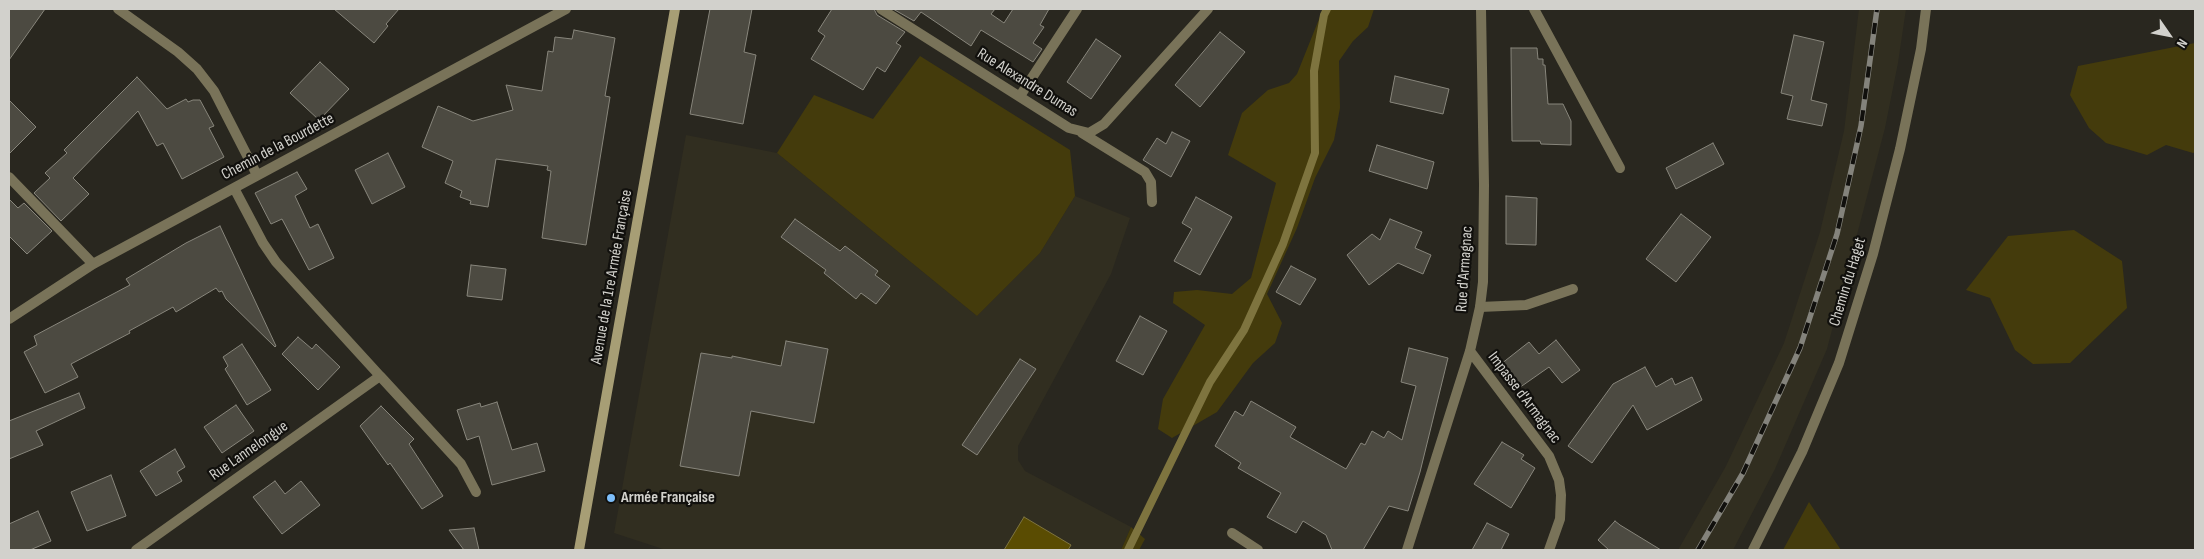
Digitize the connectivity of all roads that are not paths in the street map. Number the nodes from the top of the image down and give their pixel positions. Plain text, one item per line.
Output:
1 (118, 9) edge
2 (566, 9) edge
3 (674, 9) edge
4 (881, 9) edge
5 (1076, 9) edge
6 (1208, 9) edge
7 (1481, 9) edge
8 (1534, 9) edge
9 (1926, 9) edge
10 (1020, 96) junction
11 (1080, 132) junction
12 (1620, 168) dead end
13 (257, 176) junction
14 (9, 177) edge
15 (234, 188) junction
16 (1152, 202) dead end
17 (93, 264) junction
18 (1573, 289) dead end
19 (1480, 307) junction
20 (9, 319) edge
21 (1470, 351) junction
22 (380, 376) junction
23 (476, 492) dead end
24 (1232, 533) dead end
25 (136, 550) edge
26 (579, 550) edge
27 (1258, 550) edge
28 (1407, 550) edge
29 (1549, 550) edge
30 (1754, 550) edge

1 - 13 street
2 - 13 street, Chemin de la Bourdette
3 - 26 main road, Avenue de la 1re Armée Française
4 - 10 street, Rue Alexandre Dumas
5 - 10 street
6 - 11 street, Rue Alexandre Dumas
7 - 19 street, Rue d'Armagnac
8 - 12 street
9 - 30 street, Chemin du Haget
10 - 11 street, Rue Alexandre Dumas
11 - 16 street
13 - 15 street, Chemin de la Bourdette
14 - 17 street
15 - 17 street, Chemin de la Bourdette
15 - 22 street
17 - 20 street, Chemin de la Bourdette
18 - 19 street
19 - 21 street, Rue d'Armagnac
21 - 28 street, Rue d'Armagnac
21 - 29 street, Impasse d'Armagnac
22 - 23 street
22 - 25 street, Rue Lannelongue
24 - 27 street

